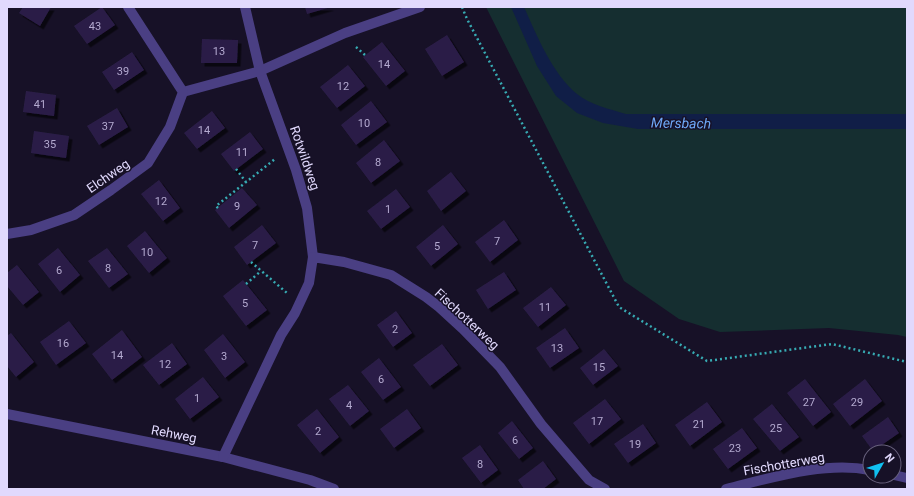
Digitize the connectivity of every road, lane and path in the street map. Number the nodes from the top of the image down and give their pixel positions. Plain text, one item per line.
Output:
1 (128, 7) edge
2 (245, 7) edge
3 (420, 7) edge
4 (462, 7) edge
5 (260, 71) junction
6 (183, 92) junction
7 (288, 149) junction
8 (236, 169) dead end
9 (246, 182) junction
10 (218, 208) dead end
11 (7, 234) edge
12 (313, 257) junction
13 (251, 262) dead end
14 (262, 271) junction
15 (246, 284) dead end
16 (299, 303) junction
17 (907, 362) edge
18 (7, 414) edge
19 (223, 457) junction
20 (862, 470) edge
21 (334, 489) edge
22 (605, 489) edge
23 (726, 489) edge

1 - 6 street
2 - 5 street, Rotwildweg
3 - 5 street
4 - 17 path
5 - 6 street
5 - 7 street, Rotwildweg
6 - 11 street, Elchweg
7 - 9 path
7 - 12 street, Rotwildweg
8 - 9 path
9 - 10 path
12 - 16 street
12 - 22 street, Fischotterweg
13 - 14 path
14 - 15 path
14 - 16 path
16 - 19 street
18 - 19 street, Rehweg
19 - 21 street, Rehweg
20 - 23 street, Fischotterweg

